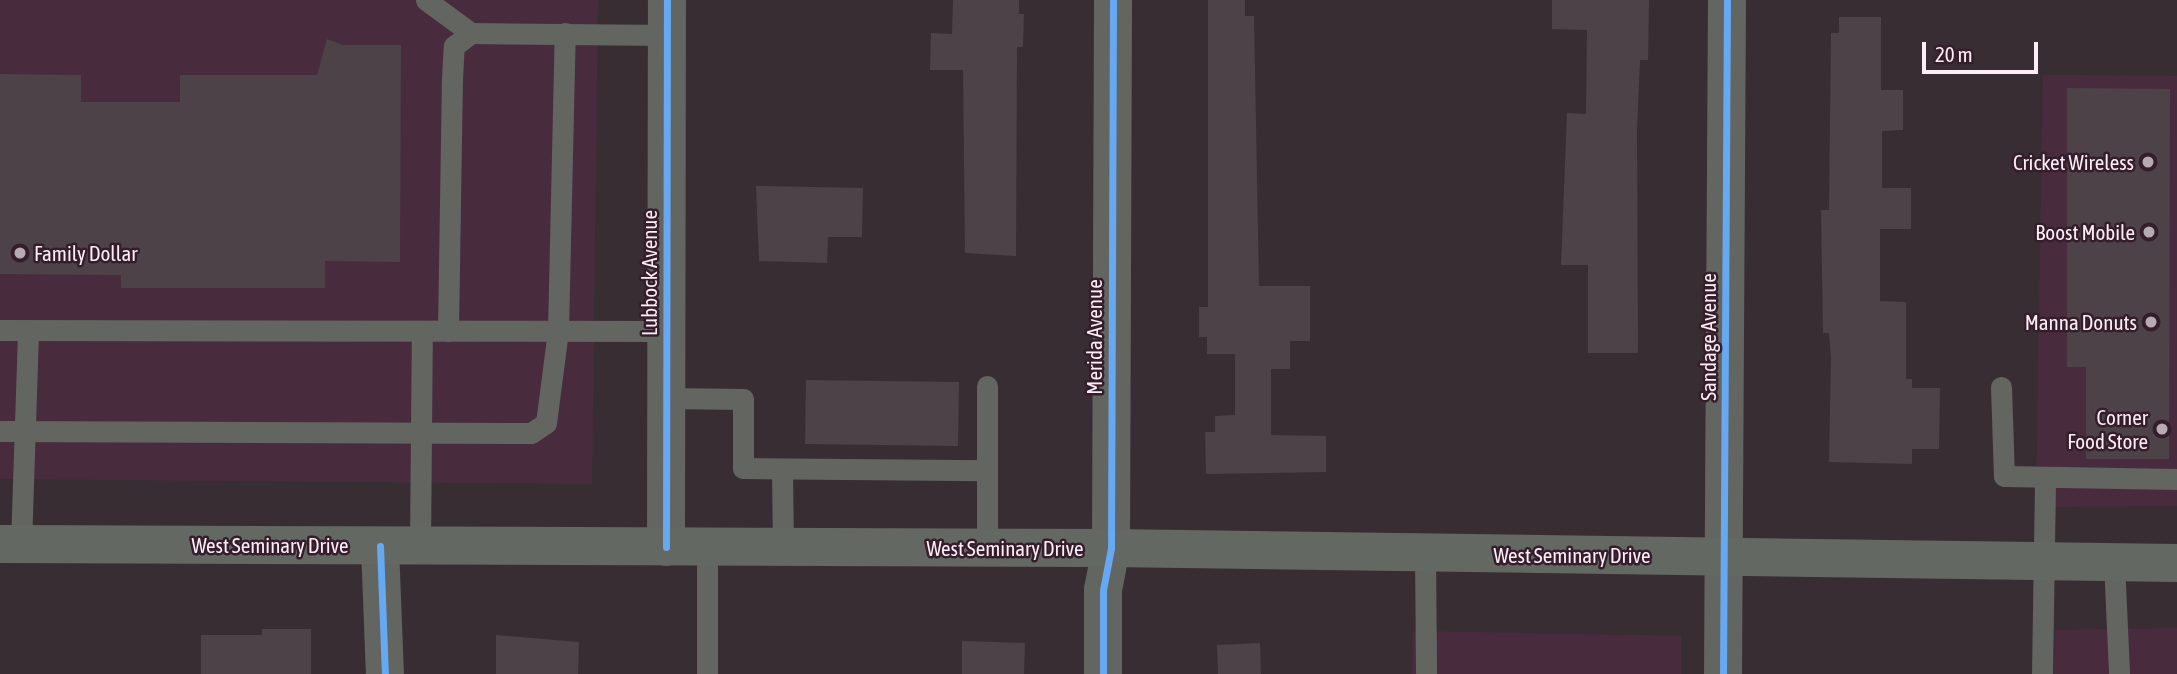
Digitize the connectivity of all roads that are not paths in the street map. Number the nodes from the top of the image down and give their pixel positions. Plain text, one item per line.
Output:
1 (426, 0) edge
2 (1113, 0) edge
3 (1727, 0) edge
4 (667, 17) edge
5 (471, 33) junction
6 (565, 33) junction
7 (0, 330) edge
8 (28, 330) junction
9 (422, 331) junction
10 (448, 331) junction
11 (558, 331) junction
12 (666, 331) junction
13 (987, 386) dead end
14 (2001, 387) dead end
15 (666, 398) junction
16 (0, 431) edge
17 (25, 431) junction
18 (421, 432) junction
19 (782, 469) junction
20 (987, 470) junction
21 (2045, 478) junction
22 (2177, 479) edge
23 (10, 544) edge
24 (380, 546) junction
25 (420, 546) junction
26 (666, 547) junction
27 (707, 547) junction
28 (783, 548) junction
29 (987, 548) junction
30 (1111, 548) junction
31 (1425, 553) junction
32 (1724, 556) junction
33 (2044, 560) junction
34 (2114, 562) junction
35 (2177, 563) edge
36 (385, 674) edge
37 (707, 674) edge
38 (1103, 674) edge
39 (1426, 674) edge
40 (1723, 674) edge
41 (2042, 674) edge
42 (2119, 674) edge

1 - 5 lane
2 - 30 street, Merida Avenue
3 - 32 street, Sandage Avenue
4 - 6 lane
4 - 12 street, Lubbock Avenue
5 - 6 lane
5 - 10 lane
6 - 11 lane
7 - 8 lane
8 - 9 lane
8 - 17 lane
9 - 10 lane
9 - 18 lane
10 - 11 lane
11 - 12 lane
11 - 18 lane
12 - 15 street, Lubbock Avenue
13 - 20 lane
14 - 21 lane
15 - 19 lane
15 - 26 street, Lubbock Avenue
16 - 17 lane
17 - 18 lane
17 - 23 lane
18 - 25 lane
19 - 20 lane
19 - 28 lane
20 - 29 lane
21 - 22 lane
21 - 33 lane
23 - 24 main road, West Seminary Drive
24 - 25 main road, West Seminary Drive
24 - 36 street
25 - 26 main road, West Seminary Drive
26 - 27 main road, West Seminary Drive
27 - 28 main road, West Seminary Drive
27 - 37 lane
28 - 29 main road, West Seminary Drive
29 - 30 main road, West Seminary Drive
30 - 31 main road, West Seminary Drive
30 - 38 street, Merida Avenue
31 - 32 main road, West Seminary Drive
31 - 39 lane
32 - 33 main road, West Seminary Drive
32 - 40 street, Sandage Avenue
33 - 34 main road, West Seminary Drive
33 - 41 lane
34 - 35 main road, West Seminary Drive
34 - 42 lane

